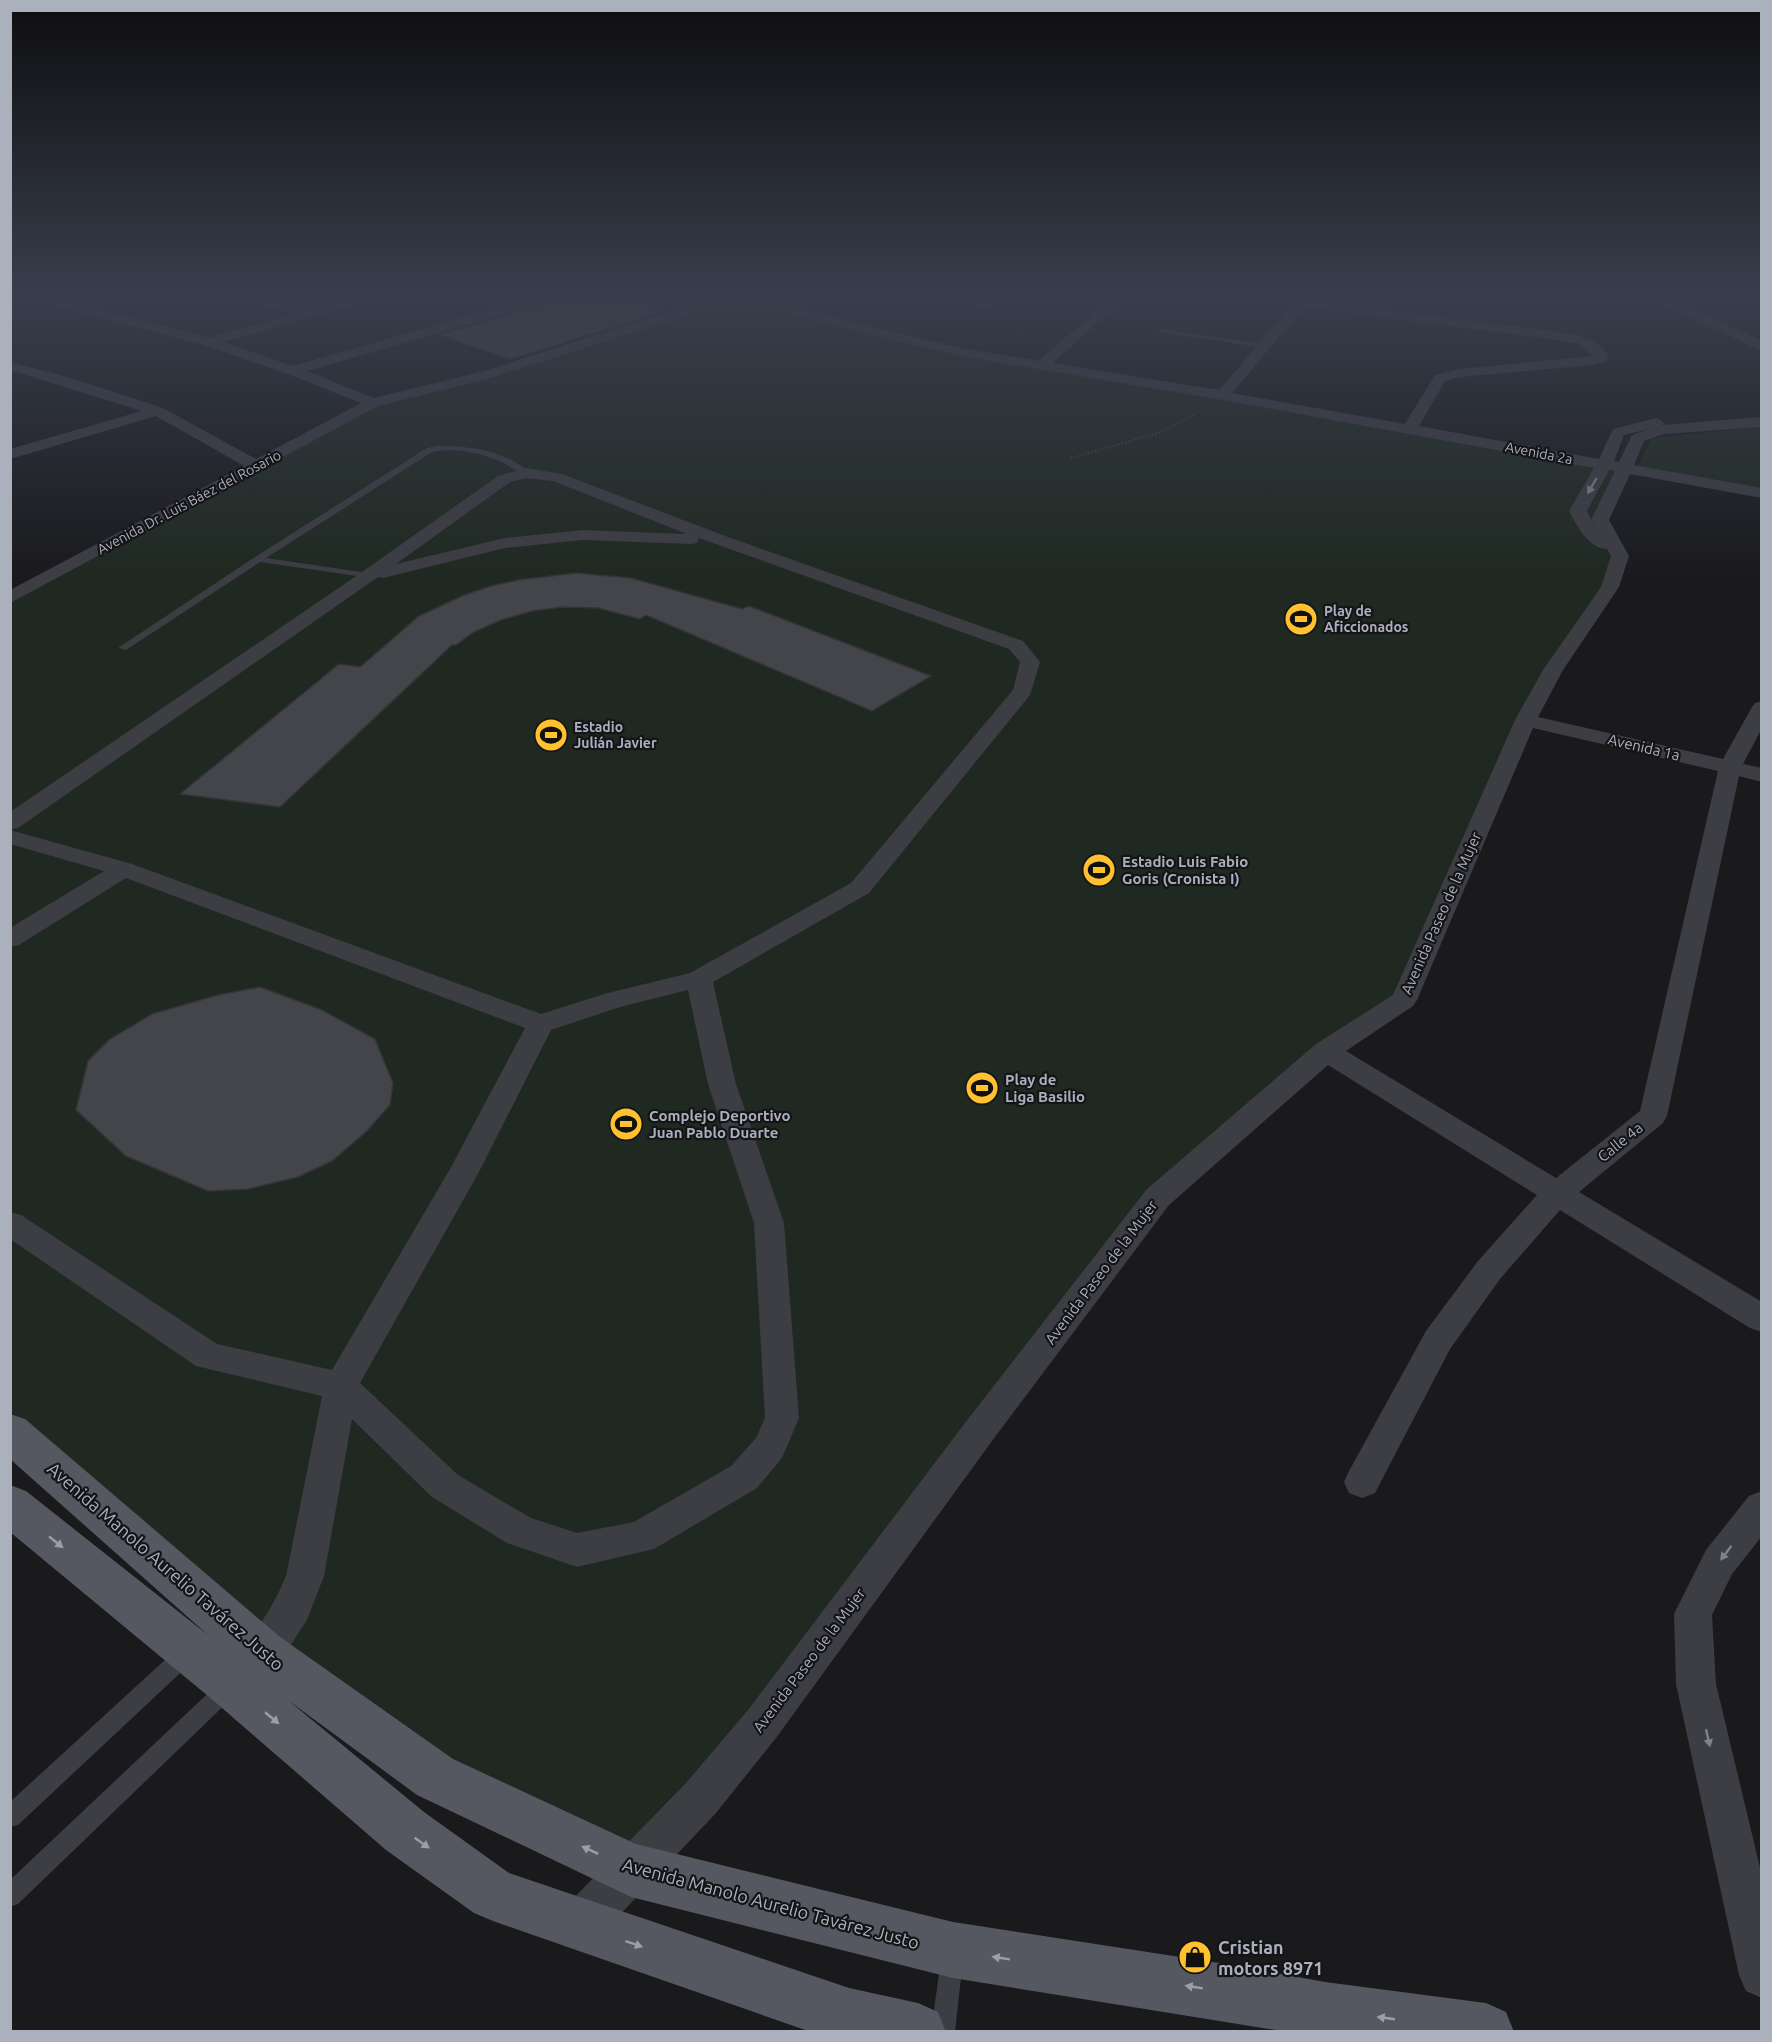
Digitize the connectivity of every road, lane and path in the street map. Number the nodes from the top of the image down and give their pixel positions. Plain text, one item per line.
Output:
1 (85, 387) edge
2 (334, 387) edge
3 (436, 387) edge
4 (1173, 387) edge
5 (1228, 387) edge
6 (1435, 387) edge
7 (1221, 395) junction
8 (373, 403) junction
9 (158, 411) junction
10 (1758, 418) edge
11 (1410, 429) junction
12 (10, 454) edge
13 (1071, 458) dead end
14 (1604, 465) junction
15 (257, 466) junction
16 (1625, 469) junction
17 (526, 473) junction
18 (1761, 492) edge
19 (722, 541) junction
20 (1620, 556) junction
21 (258, 559) junction
22 (368, 576) junction
23 (10, 598) edge
24 (123, 648) dead end
25 (1761, 707) edge
26 (1526, 720) junction
27 (1730, 767) junction
28 (1761, 775) edge
29 (10, 823) edge
30 (10, 837) edge
31 (124, 869) junction
32 (10, 939) edge
33 (699, 979) junction
34 (541, 1024) junction
35 (1326, 1051) junction
36 (1558, 1192) junction
37 (10, 1223) edge
38 (1761, 1319) edge
39 (341, 1386) junction
40 (10, 1432) edge
41 (1362, 1482) dead end
42 (10, 1505) edge
43 (1761, 1507) edge
44 (189, 1651) junction
45 (247, 1669) junction
46 (10, 1817) edge
47 (631, 1870) junction
48 (10, 1896) edge
49 (579, 1925) junction
50 (953, 1950) junction
51 (1761, 1975) edge
52 (1326, 2021) edge
53 (918, 2031) edge
54 (943, 2031) edge
55 (1486, 2031) edge

1 - 9 street
2 - 8 street
3 - 8 street, Avenida Dr. Luis Báez del Rosario
4 - 7 street, Avenida 2a
5 - 7 street
6 - 11 street
7 - 11 street, Avenida 2a
7 - 13 path
8 - 15 street, Avenida Dr. Luis Báez del Rosario
9 - 12 street
9 - 15 street
10 - 14 street
10 - 16 street
11 - 14 street, Avenida 2a
14 - 16 street, Avenida 2a
14 -> 20 street
15 - 23 street, Avenida Dr. Luis Báez del Rosario
16 - 18 street, Avenida 2a
16 - 20 street
17 - 19 street
17 - 21 lane
17 - 22 street
19 - 22 street
19 - 33 street
20 - 26 street, Avenida Paseo de la Mujer
21 - 22 lane
21 - 24 lane
22 - 29 street
25 - 27 street, Calle 4a
26 - 27 street, Avenida 1a
26 - 35 street, Avenida Paseo de la Mujer
27 - 28 street, Avenida 1a
27 - 36 street, Calle 4a
30 - 31 street
31 - 32 street
31 - 34 street
33 - 34 street
33 - 39 street
34 - 39 street
35 - 36 street
35 - 47 street, Avenida Paseo de la Mujer
36 - 38 street
36 - 41 street, Calle 4a
37 - 39 street
39 - 45 street
40 - 45 main road, Avenida Manolo Aurelio Tavárez Justo
42 -> 44 main road, Avenida Manolo Aurelio Tavárez Justo
43 -> 51 street
44 - 45 main road, Avenida Manolo Aurelio Tavárez Justo
44 - 46 lane
47 -> 45 main road, Avenida Manolo Aurelio Tavárez Justo
45 - 48 lane
45 -> 49 main road, Avenida Manolo Aurelio Tavárez Justo
47 - 49 street, Avenida Paseo de la Mujer
47 - 50 main road, Avenida Manolo Aurelio Tavárez Justo
49 -> 53 main road, Avenida Manolo Aurelio Tavárez Justo
52 -> 50 main road, Avenida Manolo Aurelio Tavárez Justo
50 - 54 lane
55 -> 52 main road, Avenida Manolo Aurelio Tavárez Justo

